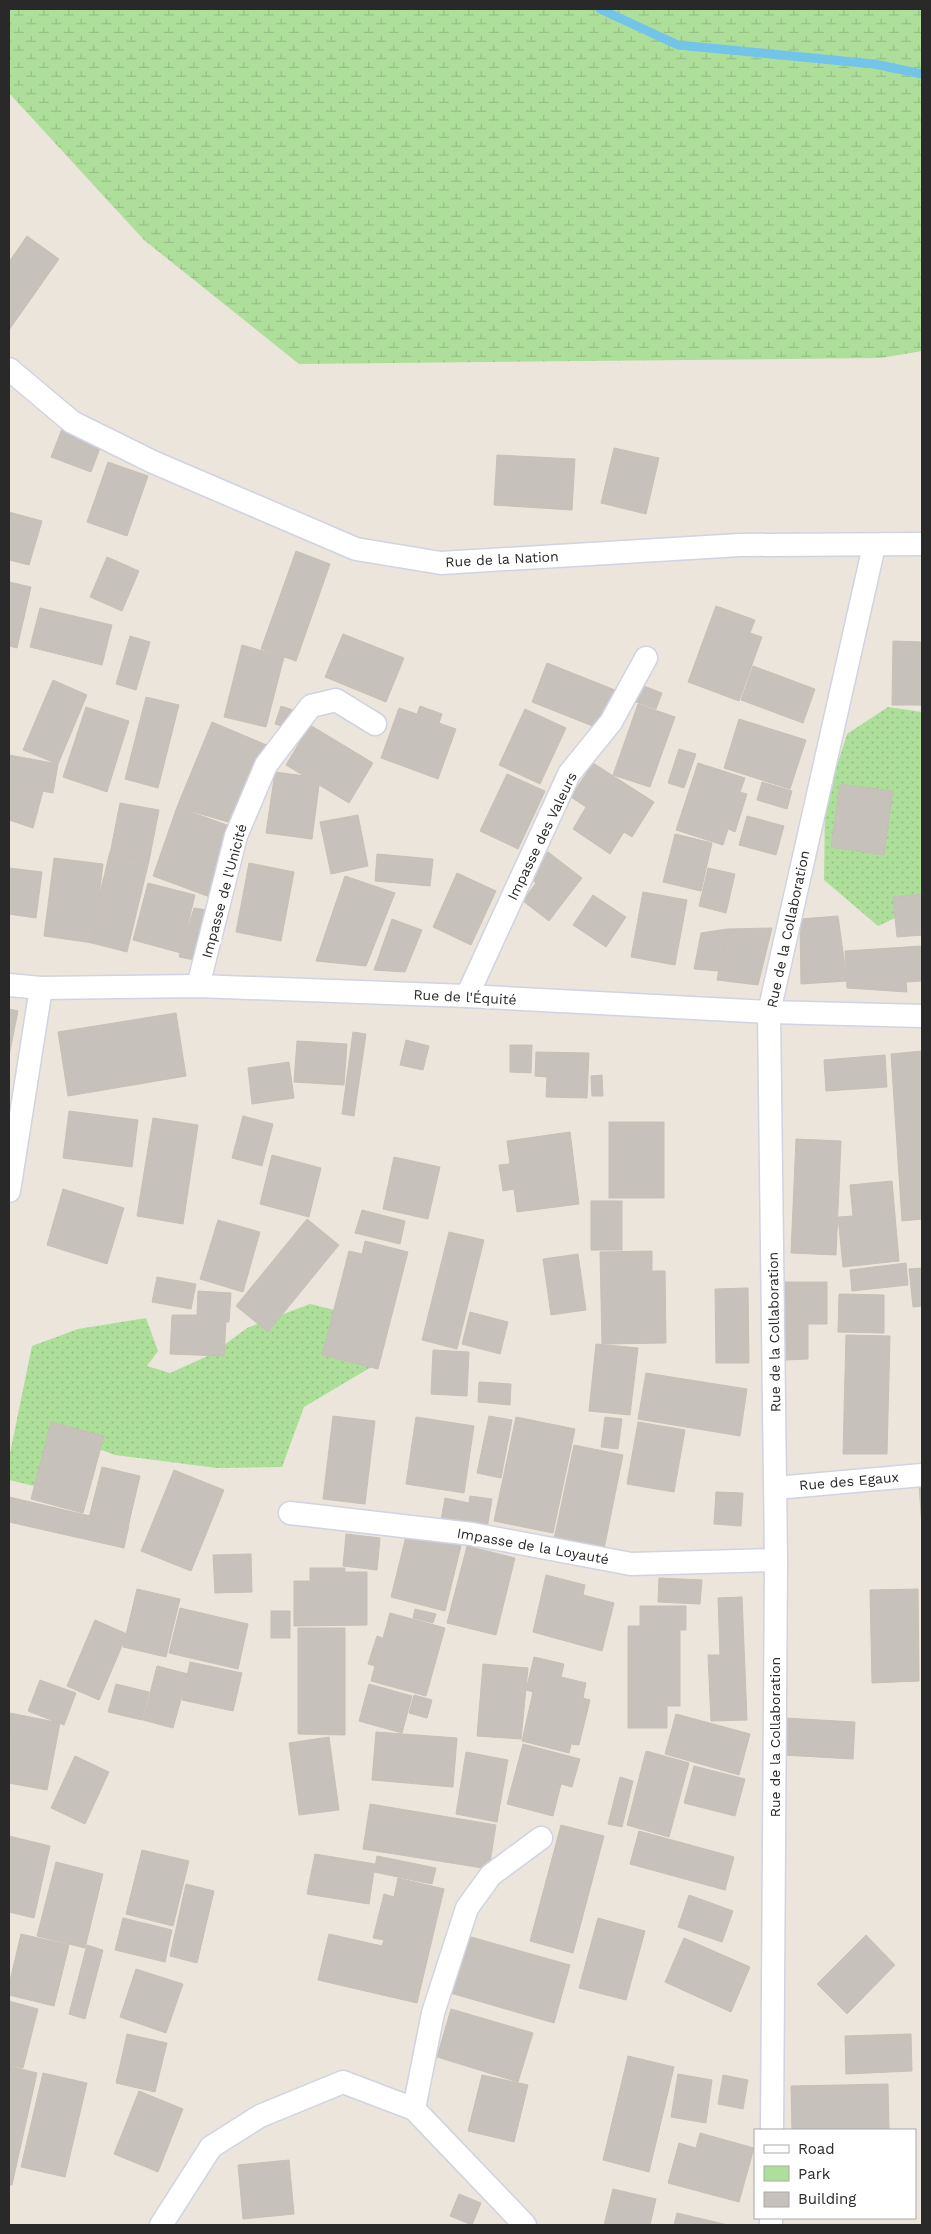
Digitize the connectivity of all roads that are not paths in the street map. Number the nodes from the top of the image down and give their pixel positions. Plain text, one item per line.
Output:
1 (9, 369) edge
2 (922, 544) edge
3 (874, 546) junction
4 (646, 658) dead end
5 (375, 724) dead end
6 (9, 984) edge
7 (198, 986) junction
8 (41, 988) junction
9 (466, 996) junction
10 (769, 1012) junction
11 (922, 1016) edge
12 (9, 1191) edge
13 (922, 1475) edge
14 (776, 1488) junction
15 (290, 1513) dead end
16 (776, 1560) junction
17 (541, 1838) dead end
18 (414, 2109) junction
19 (772, 2129) edge
20 (161, 2225) edge
21 (525, 2225) edge

1 - 3 street, Rue de la Nation
2 - 3 street, Rue de la Nation
3 - 10 street, Rue de la Collaboration
4 - 9 street, Impasse des Valeurs
5 - 7 street, Impasse de l'Unicité
6 - 8 street, Rue de l'Équité
7 - 8 street, Rue de l'Équité
7 - 9 street, Rue de l'Équité
8 - 12 street
9 - 10 street, Rue de l'Équité
10 - 11 street, Rue de l'Équité
10 - 14 street, Rue de la Collaboration
13 - 14 street, Rue des Egaux
14 - 16 street, Rue de la Collaboration
15 - 16 street, Impasse de la Loyauté
16 - 19 street, Rue de la Collaboration
17 - 18 street
18 - 20 street
18 - 21 street

